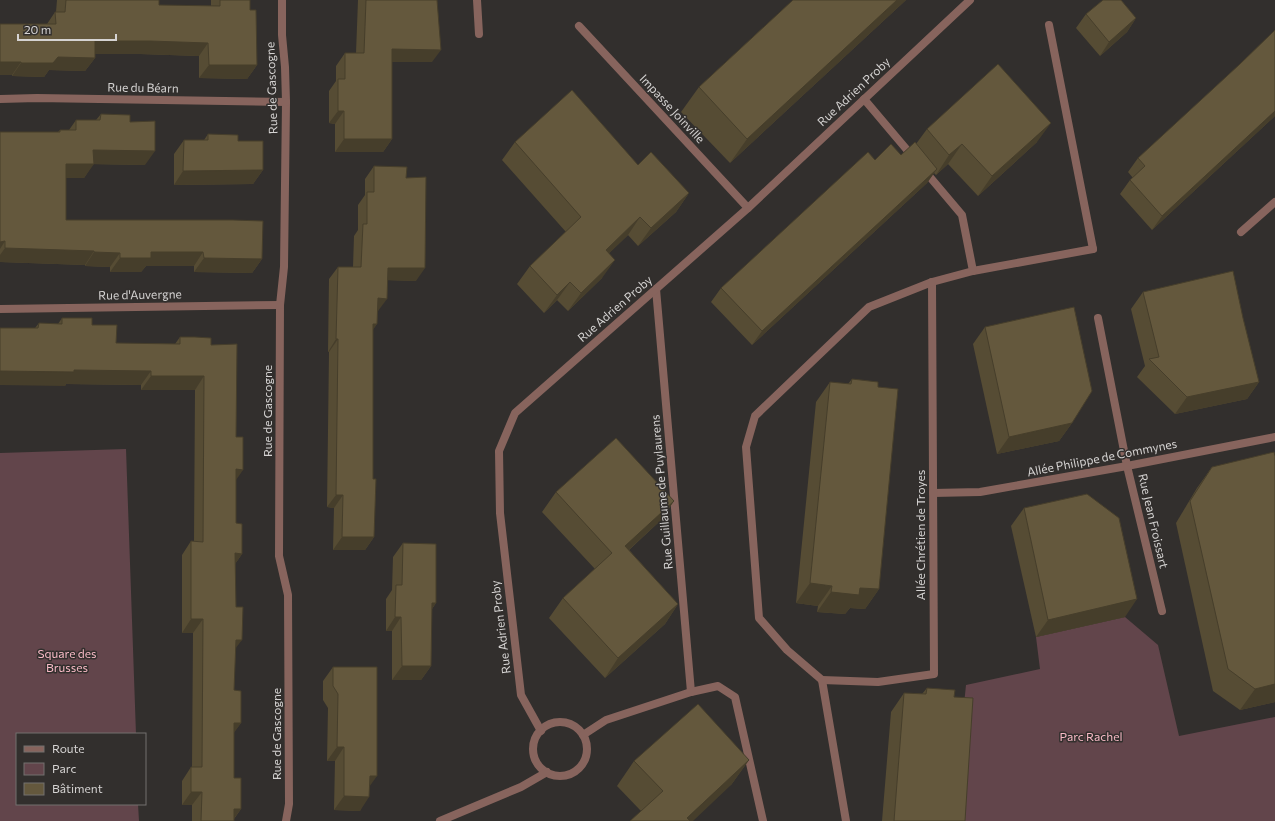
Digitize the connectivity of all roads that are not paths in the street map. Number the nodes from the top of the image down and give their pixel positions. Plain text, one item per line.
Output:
1 (282, 0) edge
2 (477, 0) edge
3 (970, 0) edge
4 (1049, 25) dead end
5 (579, 26) dead end
6 (479, 34) dead end
7 (0, 99) edge
8 (864, 99) junction
9 (286, 102) junction
10 (1275, 202) edge
11 (748, 208) junction
12 (1241, 232) dead end
13 (973, 271) junction
14 (932, 282) junction
15 (656, 289) junction
16 (280, 305) junction
17 (0, 309) edge
18 (1098, 318) dead end
19 (1275, 437) edge
20 (1127, 466) junction
21 (933, 493) junction
22 (1162, 611) dead end
23 (822, 680) junction
24 (691, 692) junction
25 (541, 731) junction
26 (583, 735) junction
27 (547, 772) junction
28 (286, 821) edge
29 (440, 821) edge
30 (763, 821) edge
31 (846, 821) edge

1 - 9 street, Rue de Gascogne
2 - 6 street
3 - 8 street, Rue Adrien Proby
4 - 13 street
5 - 11 street, Impasse Joinville
7 - 9 street, Rue du Béarn
8 - 11 street, Rue Adrien Proby
8 - 13 street
9 - 16 street, Rue de Gascogne
10 - 12 street
11 - 15 street, Rue Adrien Proby
13 - 14 street
14 - 21 street, Allée Chrétien de Troyes
14 - 23 street
15 - 24 street, Rue Guillaume de Puylaurens
15 - 25 street, Rue Adrien Proby
16 - 17 street, Rue d'Auvergne
16 - 28 street, Rue de Gascogne
18 - 20 street, Rue Jean Froissart
19 - 20 street, Allée Philippe de Commynes
20 - 21 street, Allée Philippe de Commynes
20 - 22 street, Rue Jean Froissart
21 - 23 street, Allée Chrétien de Troyes
23 - 31 street
24 - 26 street
24 - 30 street
25 - 26 street
25 - 27 street
26 - 27 street
27 - 29 street

